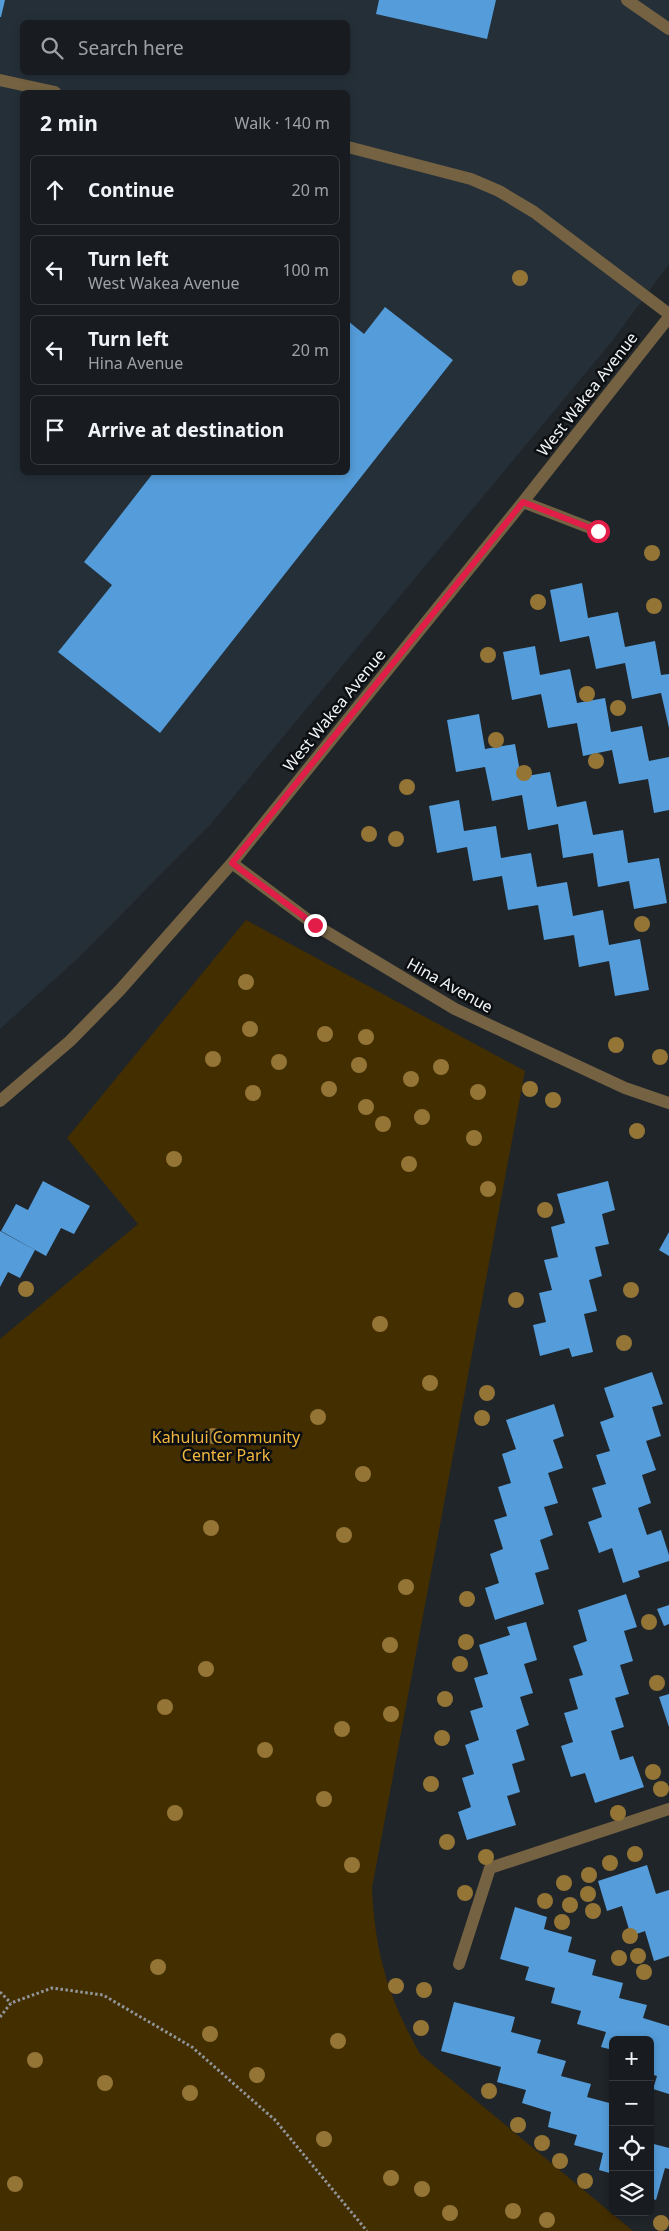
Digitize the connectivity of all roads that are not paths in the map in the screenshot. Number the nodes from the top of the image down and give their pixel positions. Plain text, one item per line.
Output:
1 (627, 0) edge
2 (669, 29) edge
3 (0, 80) edge
4 (46, 90) edge
5 (350, 148) edge
6 (669, 315) edge
7 (523, 502) junction
8 (598, 531) dead end
9 (232, 863) junction
10 (0, 1101) edge
11 (669, 1103) edge
12 (669, 1808) edge
13 (459, 1964) dead end

1 - 2 street
3 - 4 street
5 - 6 street
6 - 7 street, West Wakea Avenue
7 - 8 street
7 - 9 street, West Wakea Avenue
9 - 10 street, West Wakea Avenue
9 - 11 street, Hina Avenue
12 - 13 street

